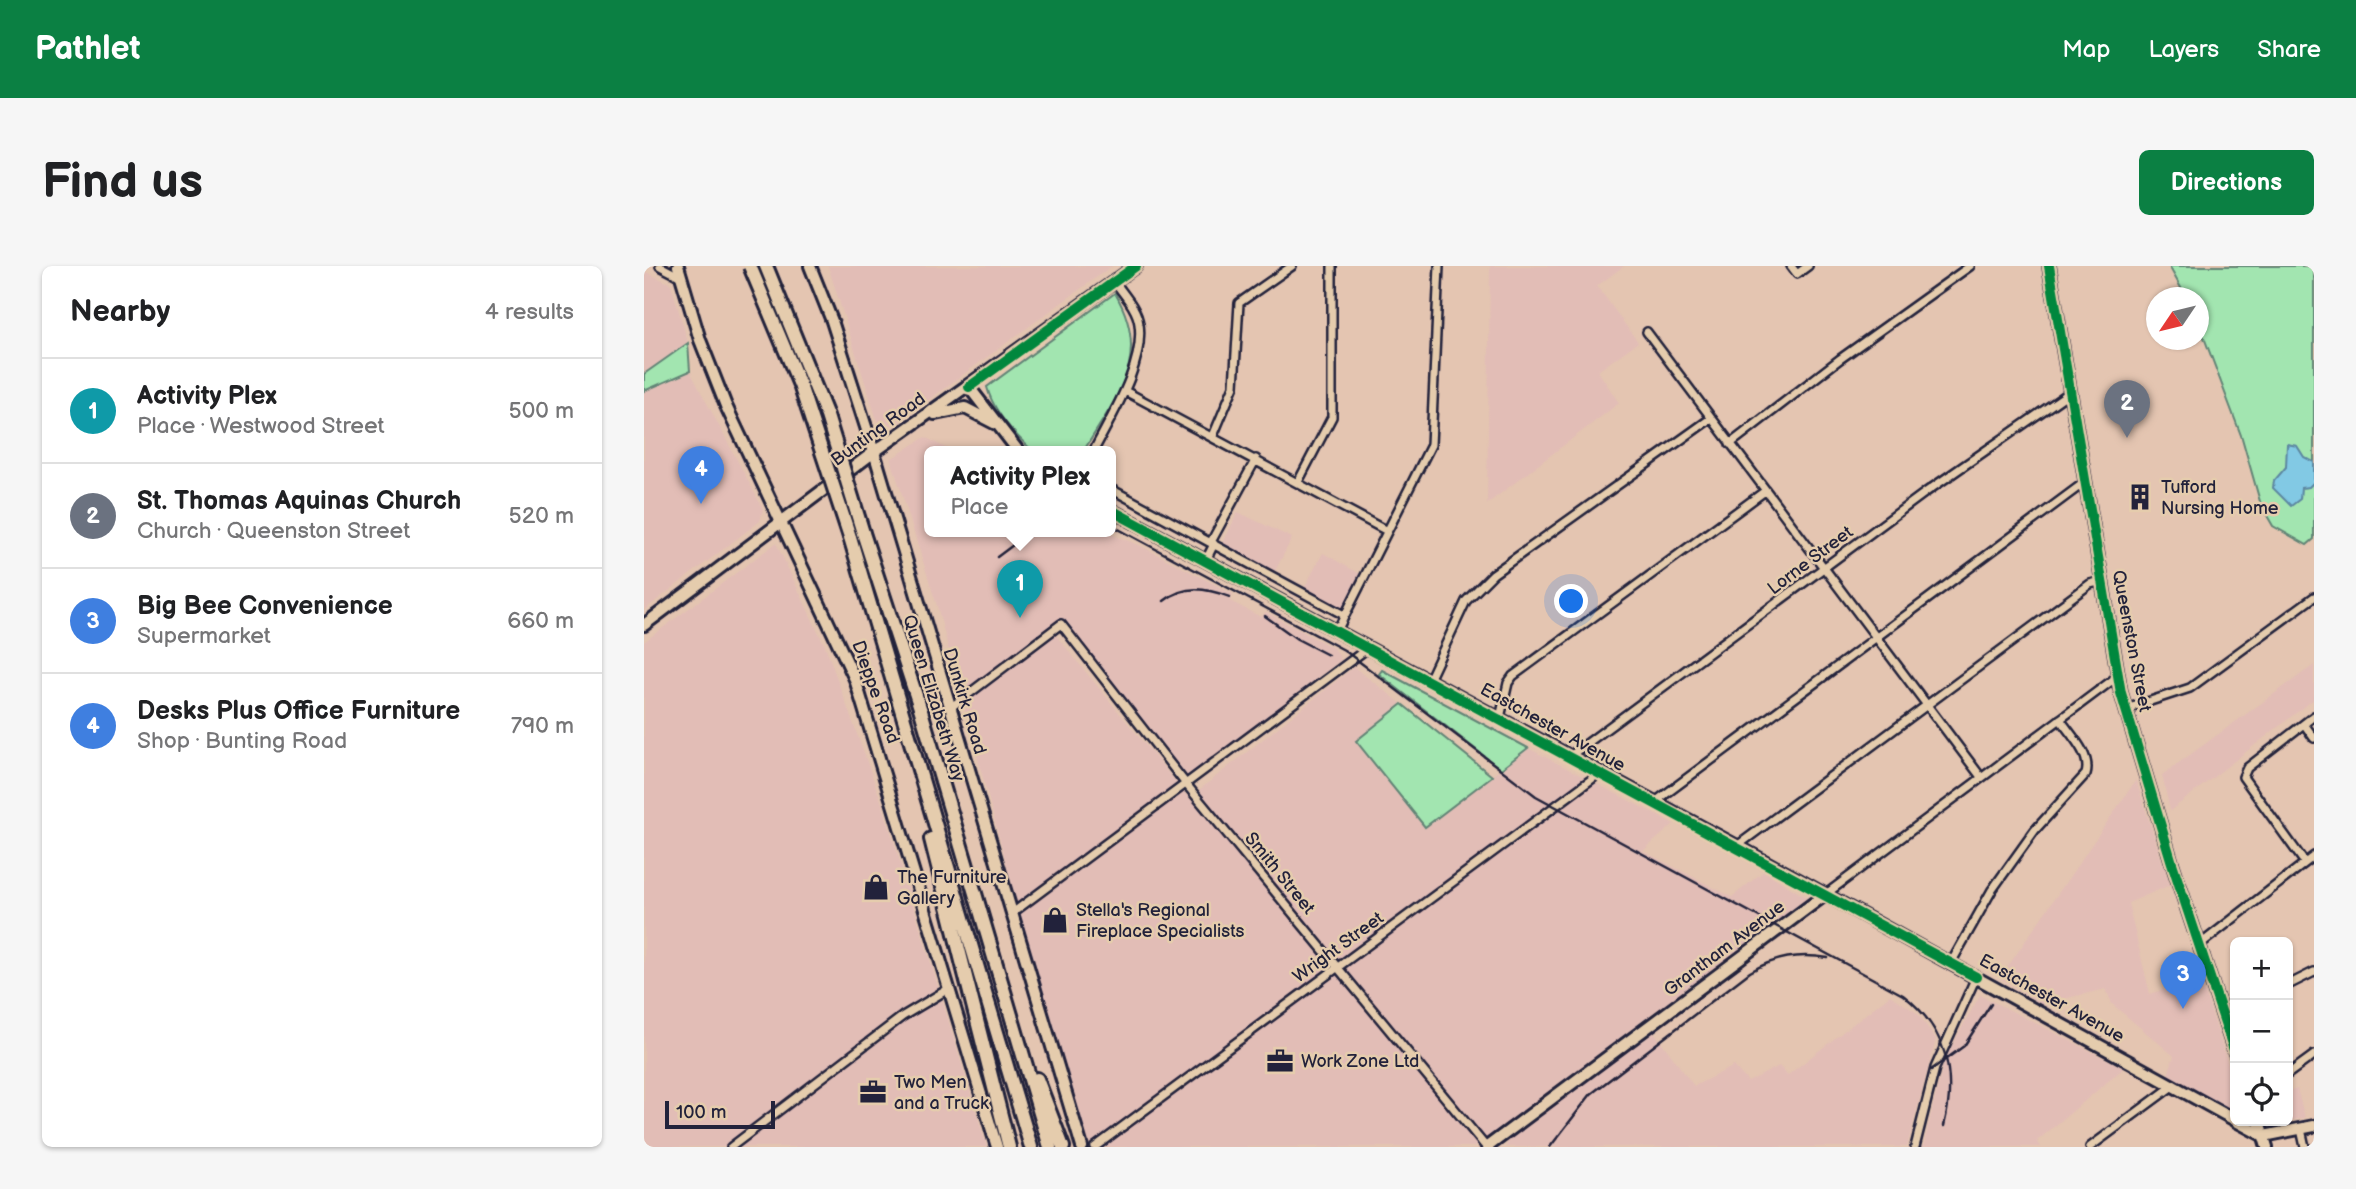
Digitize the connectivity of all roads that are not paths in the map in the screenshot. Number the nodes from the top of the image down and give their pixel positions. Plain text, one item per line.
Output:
1 (660, 266) edge
2 (750, 266) edge
3 (766, 266) edge
4 (810, 266) edge
5 (1136, 266) edge
6 (1292, 266) edge
7 (1332, 266) edge
8 (1439, 266) edge
9 (1791, 266) edge
10 (1808, 266) edge
11 (1970, 266) edge
12 (2049, 266) edge
13 (679, 271) edge
14 (1115, 282) junction
15 (1647, 332) dead end
16 (969, 387) junction
17 (1125, 391) junction
18 (2070, 392) junction
19 (1710, 419) junction
20 (917, 422) junction
21 (998, 425) junction
22 (1213, 436) junction
23 (1730, 444) junction
24 (1014, 446) edge
25 (1096, 446) edge
26 (873, 452) junction
27 (1256, 458) junction
28 (1298, 482) junction
29 (2085, 482) junction
30 (1765, 491) junction
31 (1116, 492) edge
32 (1116, 513) edge
33 (779, 523) junction
34 (1387, 531) junction
35 (1213, 543) junction
36 (1206, 560) junction
37 (1825, 570) junction
38 (2102, 580) junction
39 (2314, 597) edge
40 (1344, 615) junction
41 (644, 625) edge
42 (1336, 631) junction
43 (1877, 636) junction
44 (1368, 648) junction
45 (2118, 677) junction
46 (1429, 680) junction
47 (1928, 704) junction
48 (949, 709) junction
49 (2126, 709) junction
50 (2314, 716) edge
51 (1500, 718) junction
52 (2060, 719) junction
53 (2304, 724) junction
54 (2314, 738) edge
55 (1570, 756) junction
56 (1600, 773) junction
57 (918, 774) junction
58 (1981, 777) junction
59 (1186, 784) junction
60 (1654, 802) junction
61 (1737, 846) junction
62 (2314, 856) edge
63 (2305, 863) junction
64 (1826, 894) junction
65 (1011, 915) junction
66 (2198, 946) junction
67 (1951, 963) junction
68 (1337, 967) junction
69 (2314, 972) edge
70 (1976, 977) junction
71 (2293, 982) edge
72 (950, 988) junction
73 (2230, 1016) edge
74 (2223, 1019) junction
75 (2230, 1039) edge
76 (1024, 1055) junction
77 (2314, 1055) edge
78 (2293, 1070) edge
79 (2174, 1085) junction
80 (2230, 1117) edge
81 (2244, 1126) edge
82 (2314, 1126) edge
83 (2301, 1129) junction
84 (2101, 1139) junction
85 (2266, 1142) edge
86 (731, 1147) edge
87 (997, 1147) edge
88 (1009, 1147) edge
89 (1031, 1147) edge
90 (1050, 1147) edge
91 (1063, 1147) edge
92 (1082, 1147) edge
93 (1095, 1147) edge
94 (1487, 1147) edge
95 (1915, 1147) edge
96 (2090, 1147) edge
97 (2106, 1147) edge
98 (2305, 1147) edge

1 - 13 street
2 - 57 highway, Queen Elizabeth Way, bridge
3 - 76 highway, Queen Elizabeth Way, bridge
4 - 26 street, Dunkirk Road
5 - 14 street, Bunting Road
6 - 22 street
7 - 28 street
8 - 34 street
9 - 10 street
11 - 23 street
12 - 18 street, Queenston Street
13 - 33 street, Dieppe Road
14 - 16 street, Bunting Road
14 - 17 street
15 - 19 street
16 - 20 street, Bunting Road
16 - 21 street
17 - 22 street
17 - 25 street
18 - 29 street, Queenston Street
18 - 37 street, Lorne Street
19 - 23 street
19 - 46 street
20 - 21 street
20 - 26 street, Bunting Road
21 - 24 street
22 - 27 street
23 - 30 street
26 - 33 street, Bunting Road
26 - 48 street, Dunkirk Road
27 - 28 street
27 - 35 street
28 - 34 street
29 - 38 street, Queenston Street
29 - 43 street
30 - 37 street
30 - 51 street
31 - 35 street
32 - 36 street, Eastchester Avenue
33 - 41 street, Bunting Road
33 - 72 street, Dieppe Road
34 - 40 street
35 - 36 street
35 - 40 street
36 - 42 street, Eastchester Avenue
37 - 43 street
37 - 55 street, Lorne Street
38 - 45 street, Queenston Street
38 - 47 street
39 - 49 street
40 - 42 street
42 - 44 street, Eastchester Avenue
43 - 47 street
43 - 60 street
44 - 46 street, Eastchester Avenue
44 - 59 street
45 - 49 street, Queenston Street
45 - 52 street, Grantham Avenue
46 - 51 street, Eastchester Avenue
47 - 58 street
47 - 61 street
48 - 59 street, Smith Street
48 - 65 street, Dunkirk Road
49 - 66 street, Queenston Street
50 - 53 street
51 - 55 street, Eastchester Avenue
52 - 58 street, Grantham Avenue
52 - 67 street
53 - 54 street
53 - 63 street
55 - 56 street, Eastchester Avenue
56 - 60 street, Eastchester Avenue
56 - 68 street, Wright Street
57 - 88 highway
57 - 89 highway, Queen Elizabeth Way
58 - 64 street, Grantham Avenue
59 - 65 street
59 - 68 street, Smith Street
60 - 61 street, Eastchester Avenue
61 - 64 street, Eastchester Avenue
62 - 63 street
63 - 66 street
64 - 67 street, Eastchester Avenue
64 - 94 street, Grantham Avenue
65 - 92 street, Dunkirk Road
66 - 74 street, Queenston Street
67 - 70 street, Eastchester Avenue
68 - 93 street, Wright Street
68 - 94 street, Smith Street
69 - 71 street
70 - 79 street, Eastchester Avenue
70 - 95 street
72 - 86 street
72 - 87 street, Dieppe Road
73 - 74 street
74 - 75 street, Queenston Street
76 - 90 highway, Queen Elizabeth Way
76 - 91 highway
77 - 78 street
79 - 80 street, Eastchester Avenue
79 - 84 street
81 - 85 street, Eastchester Avenue
82 - 83 street
83 - 85 street
83 - 98 street
84 - 96 street
84 - 97 street

